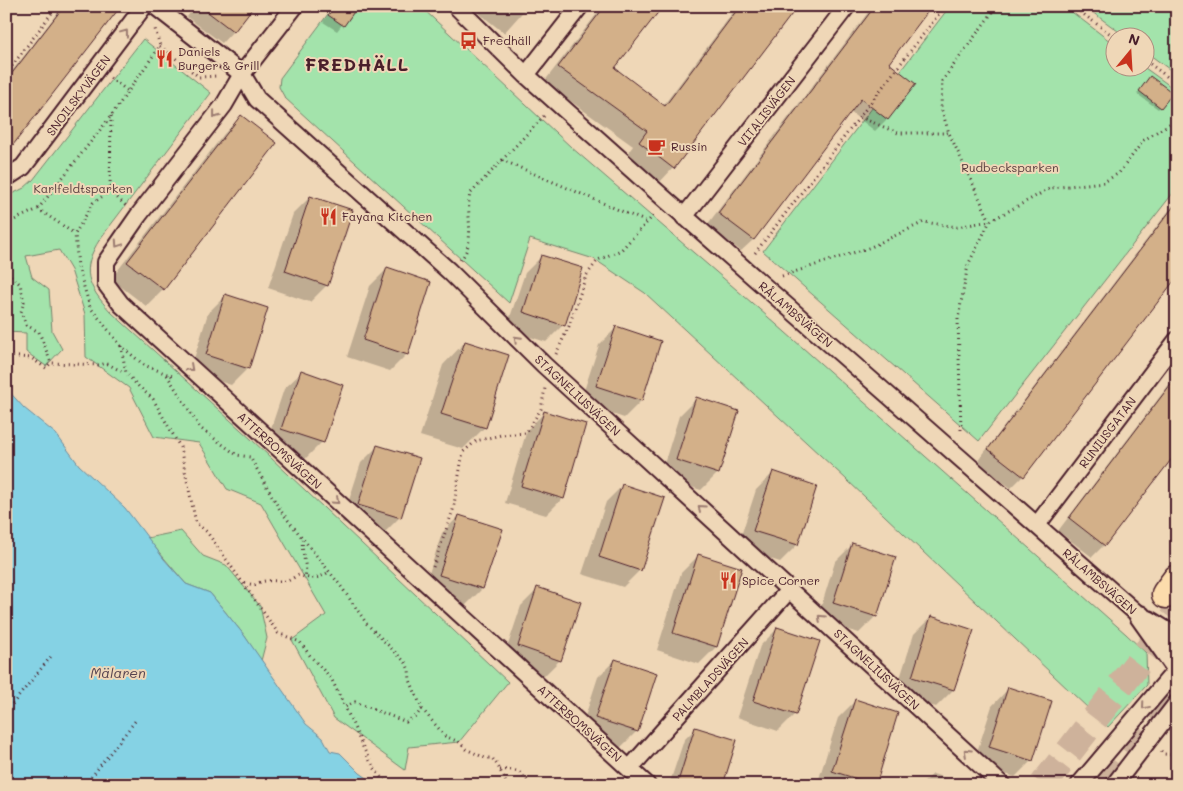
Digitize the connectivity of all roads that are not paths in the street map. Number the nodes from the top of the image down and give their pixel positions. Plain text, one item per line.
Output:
1 (144, 6) edge
2 (295, 6) edge
3 (456, 6) edge
4 (580, 6) edge
5 (847, 6) edge
6 (155, 14) edge
7 (242, 74) junction
8 (526, 75) junction
9 (6, 178) edge
10 (684, 217) junction
11 (1177, 340) edge
12 (1037, 525) junction
13 (790, 589) junction
14 (1140, 616) junction
15 (1177, 640) edge
16 (1177, 669) edge
17 (1177, 703) edge
18 (630, 768) junction
19 (647, 785) edge
20 (1002, 785) edge
21 (1079, 785) edge
22 (1114, 785) edge

9 -> 1 street, SNOILSKYVÄGEN
2 - 7 street, ATTERBOMSVÄGEN
3 - 8 street, RÅLAMBSVÄGEN
4 - 8 street
5 - 10 street, VITALISVÄGEN
6 - 7 street, STAGNELIUSVÄGEN
13 -> 7 street, STAGNELIUSVÄGEN
7 -> 18 street, ATTERBOMSVÄGEN
8 - 10 street, RÅLAMBSVÄGEN
10 - 12 street, RÅLAMBSVÄGEN
11 - 12 street, RUNIUSGATAN
12 - 14 street, RÅLAMBSVÄGEN
13 - 18 street, PALMBLADSVÄGEN
20 -> 13 street, STAGNELIUSVÄGEN
14 - 15 street, RÅLAMBSVÄGEN
14 - 16 street, RÅLAMBSVÄGEN
16 -> 21 street
17 - 22 street
18 - 19 street, ATTERBOMSVÄGEN

